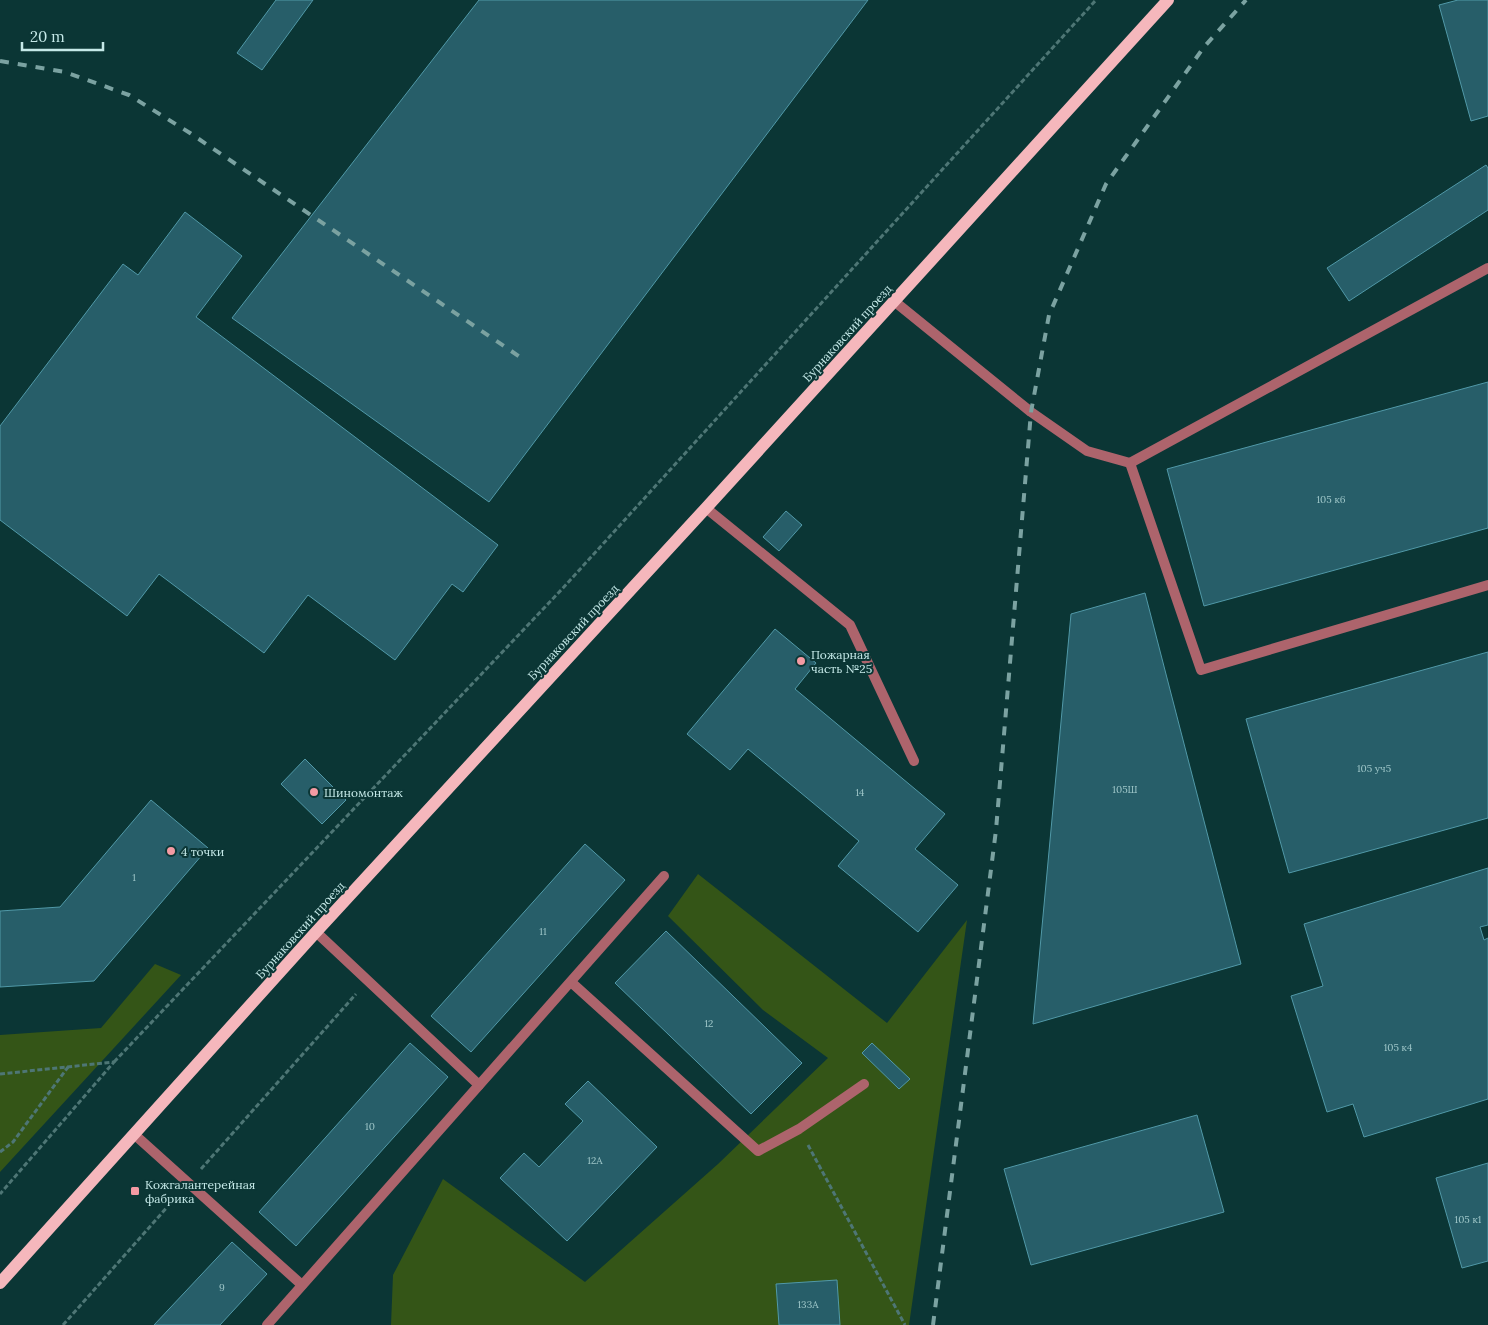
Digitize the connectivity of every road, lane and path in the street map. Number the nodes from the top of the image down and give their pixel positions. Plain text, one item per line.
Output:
1 (1096, 0) edge
2 (1168, 0) edge
3 (1488, 268) edge
4 (894, 301) junction
5 (1130, 463) junction
6 (706, 508) junction
7 (1488, 585) edge
8 (914, 761) dead end
9 (664, 876) dead end
10 (316, 932) junction
11 (368, 980) junction
12 (571, 982) junction
13 (114, 1062) junction
14 (68, 1067) junction
15 (0, 1074) edge
16 (864, 1084) dead end
17 (479, 1085) junction
18 (799, 1129) junction
19 (135, 1136) junction
20 (0, 1152) edge
21 (189, 1182) junction
22 (0, 1194) edge
23 (0, 1283) edge
24 (302, 1285) junction
25 (63, 1325) edge
26 (267, 1325) edge
27 (905, 1325) edge

1 - 13 path
2 - 4 main road, Бурнаковский проезд
3 - 5 lane
4 - 5 lane
4 - 6 main road, Бурнаковский проезд
5 - 7 lane
6 - 8 lane
6 - 10 main road, Бурнаковский проезд
9 - 12 lane
10 - 11 lane
10 - 19 main road, Бурнаковский проезд
11 - 17 lane
11 - 21 path
12 - 17 lane
12 - 18 lane
13 - 14 path
13 - 22 path
14 - 15 path
14 - 20 path
16 - 18 lane
17 - 24 lane
18 - 27 path
19 - 21 lane
19 - 23 main road, Бурнаковский проезд
21 - 24 lane
21 - 25 path
24 - 26 lane

